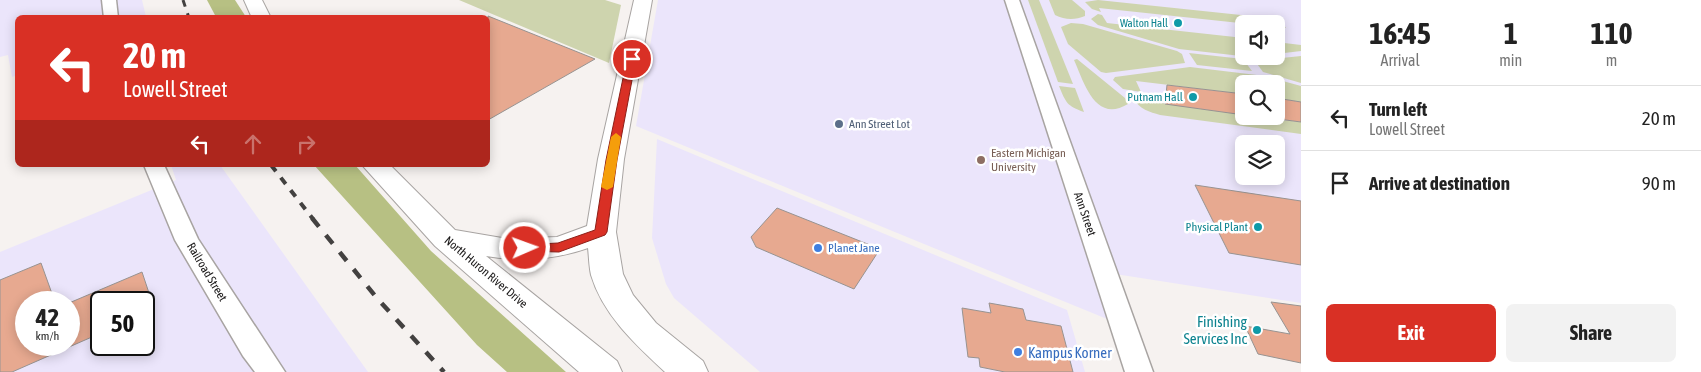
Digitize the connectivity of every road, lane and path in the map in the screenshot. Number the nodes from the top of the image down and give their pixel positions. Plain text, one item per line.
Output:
1 (109, 0) edge
2 (253, 0) edge
3 (643, 0) edge
4 (1012, 0) edge
5 (111, 15) edge
6 (260, 15) edge
7 (155, 167) edge
8 (377, 167) edge
9 (601, 232) junction
10 (446, 239) junction
11 (271, 372) edge
12 (604, 372) edge
13 (690, 372) edge
14 (1139, 372) edge

1 - 5 street
2 - 6 main road
3 - 9 main road
4 - 14 street, Ann Street
7 - 11 street, Railroad Street
8 - 10 main road, North Huron River Drive
9 - 10 main road
9 - 13 main road
10 - 12 main road, North Huron River Drive

